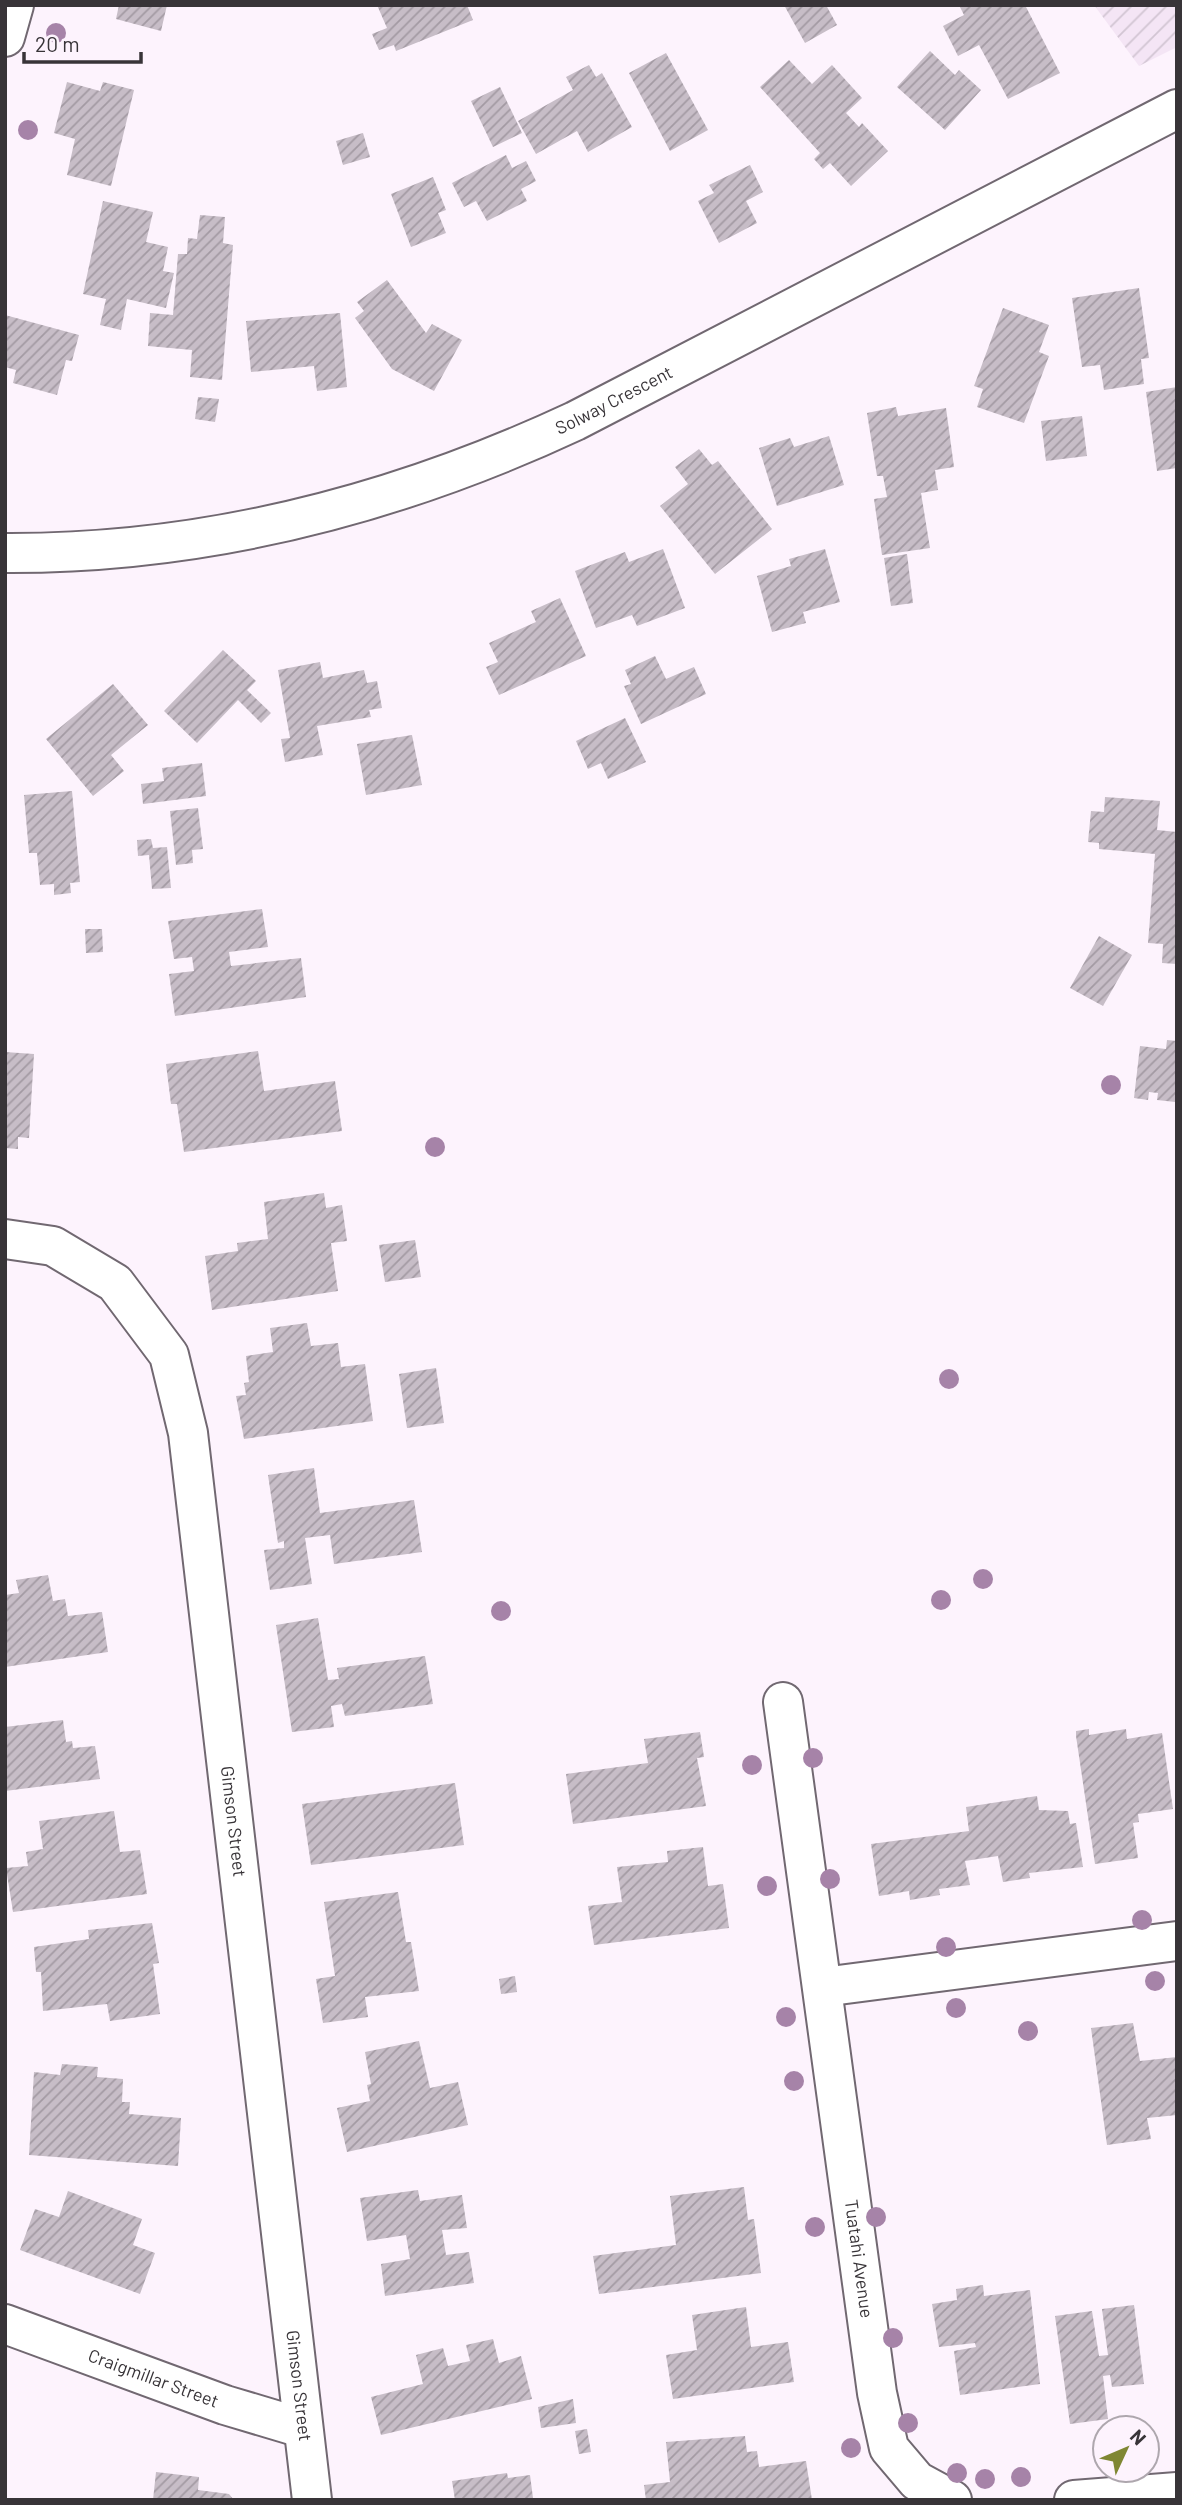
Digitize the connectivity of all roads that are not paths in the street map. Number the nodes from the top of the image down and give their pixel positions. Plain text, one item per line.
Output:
1 (14, 5) edge
2 (5, 37) edge
3 (1177, 109) edge
4 (5, 553) edge
5 (5, 1239) edge
6 (783, 1702) dead end
7 (1177, 1941) edge
8 (823, 1987) junction
9 (5, 2324) edge
10 (302, 2428) junction
11 (911, 2491) edge
12 (1177, 2492) edge
13 (312, 2500) edge
14 (952, 2500) edge
15 (1074, 2500) edge

1 - 2 street
3 - 4 street, Solway Crescent
5 - 10 street, Gimson Street
6 - 8 street, Tuatahi Avenue
7 - 8 street
8 - 11 street, Tuatahi Avenue
9 - 10 street, Craigmillar Street
10 - 13 street, Gimson Street
11 - 14 street, Tuatahi Avenue
12 - 15 street

